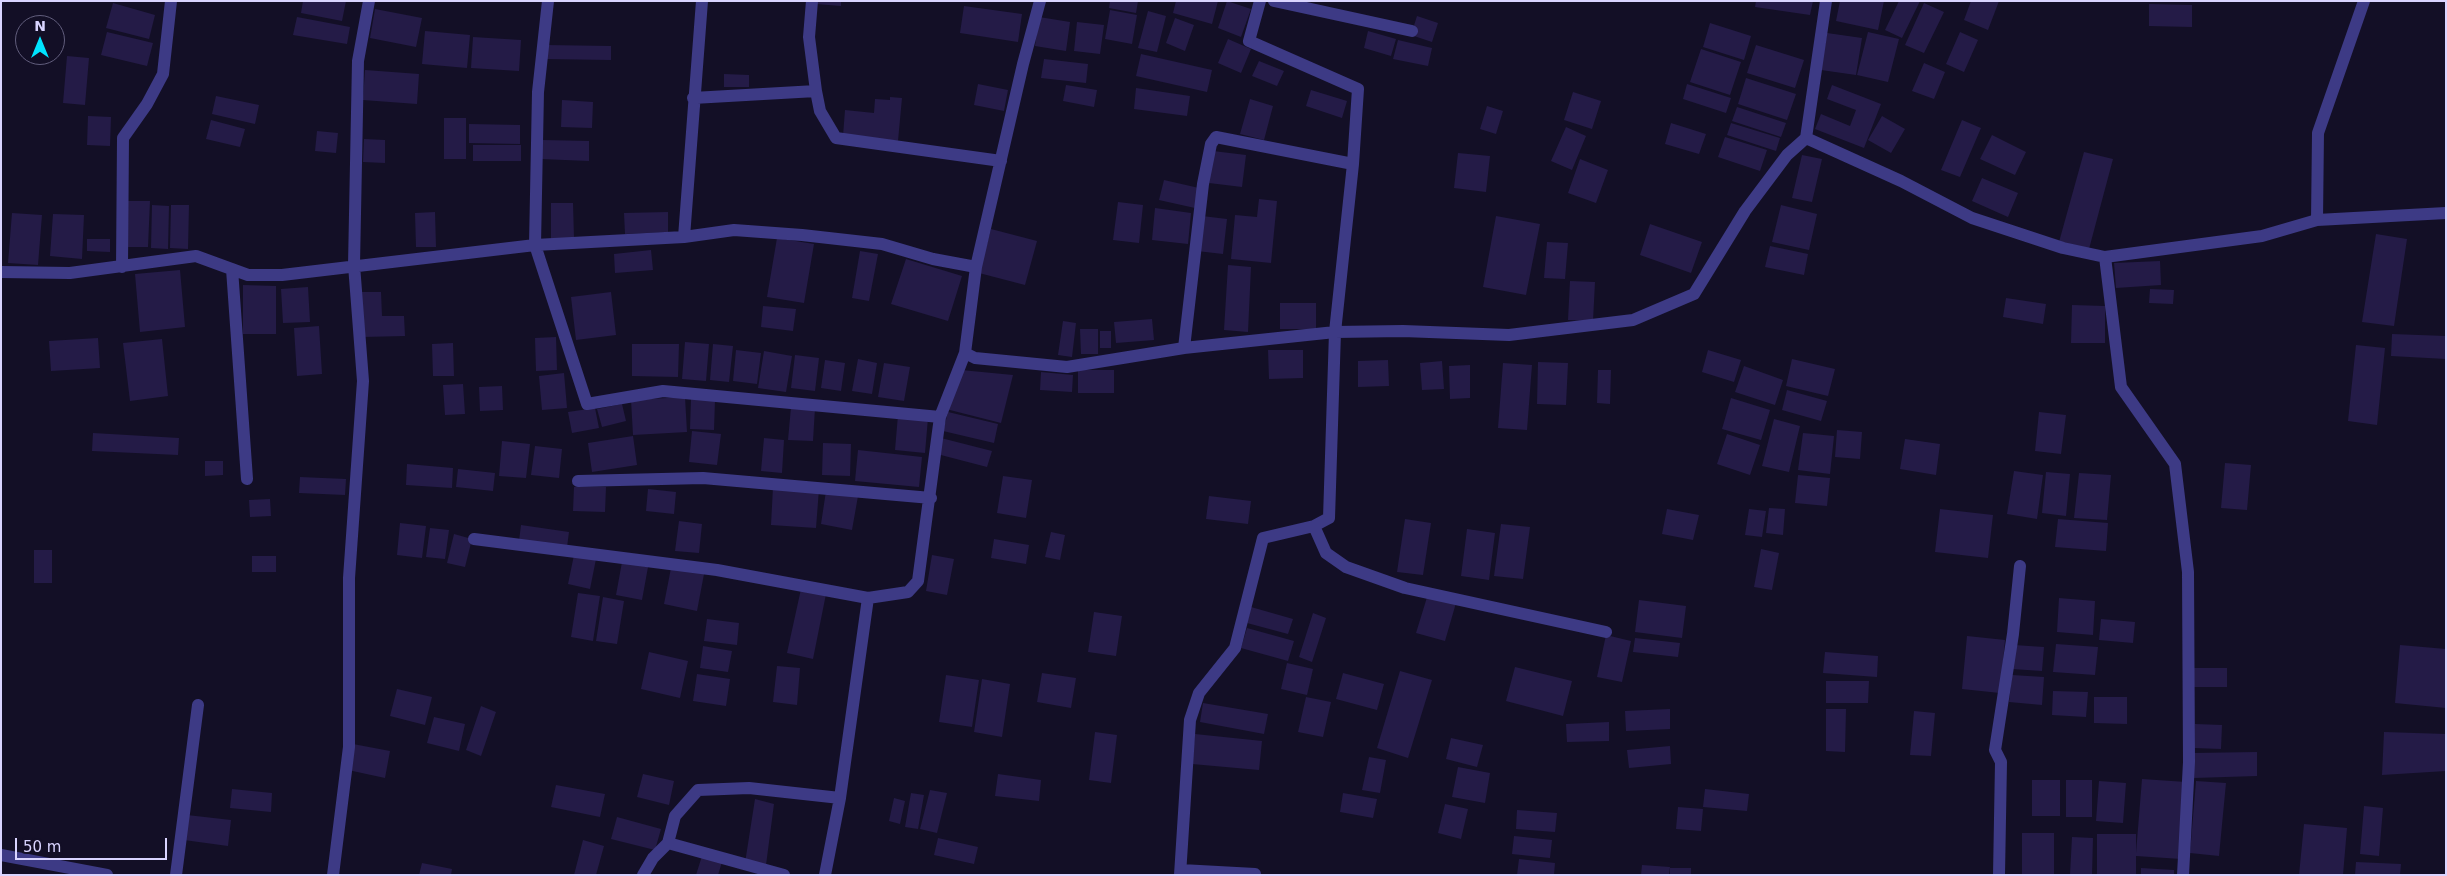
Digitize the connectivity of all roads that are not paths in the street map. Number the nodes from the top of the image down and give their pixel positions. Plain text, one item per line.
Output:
1 (171, 1) edge
2 (369, 1) edge
3 (548, 1) edge
4 (702, 1) edge
5 (812, 1) edge
6 (1040, 1) edge
7 (1260, 1) edge
8 (1274, 1) edge
9 (1826, 1) edge
10 (2364, 1) edge
11 (1412, 31) dead end
12 (816, 91) junction
13 (693, 98) junction
14 (1806, 138) junction
15 (1001, 161) junction
16 (1353, 164) junction
17 (2446, 213) edge
18 (2317, 220) junction
19 (684, 236) junction
20 (535, 245) junction
21 (2105, 257) junction
22 (354, 265) junction
23 (122, 267) junction
24 (976, 267) junction
25 (232, 269) junction
26 (1, 272) edge
27 (1335, 332) junction
28 (1184, 348) junction
29 (965, 352) junction
30 (940, 417) junction
31 (247, 479) dead end
32 (578, 481) dead end
33 (931, 498) junction
34 (1314, 526) junction
35 (474, 540) dead end
36 (2020, 566) dead end
37 (868, 598) junction
38 (1606, 632) dead end
39 (198, 706) dead end
40 (840, 798) junction
41 (668, 843) junction
42 (1, 855) edge
43 (52, 870) edge
44 (1181, 872) edge
45 (1255, 874) edge
46 (107, 875) edge
47 (176, 875) edge
48 (333, 875) edge
49 (643, 875) edge
50 (784, 875) edge
51 (825, 875) edge
52 (2000, 875) edge
53 (2183, 875) edge

1 - 23 street
2 - 22 street
3 - 20 street
4 - 13 street
5 - 12 street
6 - 15 street
7 - 16 street
8 - 11 street
9 - 14 street
10 - 18 street
12 - 13 street
12 - 15 street
13 - 19 street
14 - 21 street
14 - 27 street
15 - 24 street
16 - 27 street
16 - 28 street
17 - 18 street
18 - 21 street
19 - 20 street
19 - 24 street
20 - 22 street
20 - 30 street
21 - 53 street
22 - 25 street
22 - 48 street
23 - 25 street
23 - 26 street
24 - 29 street
25 - 31 street
27 - 28 street
27 - 34 street
28 - 29 street
29 - 30 street
30 - 33 street
32 - 33 street
33 - 37 street
34 - 38 street
34 - 44 street
35 - 37 street
36 - 52 street
37 - 40 street
39 - 47 street
40 - 41 street
40 - 51 street
41 - 49 street
41 - 50 street
42 - 43 street
43 - 46 street
44 - 45 street

